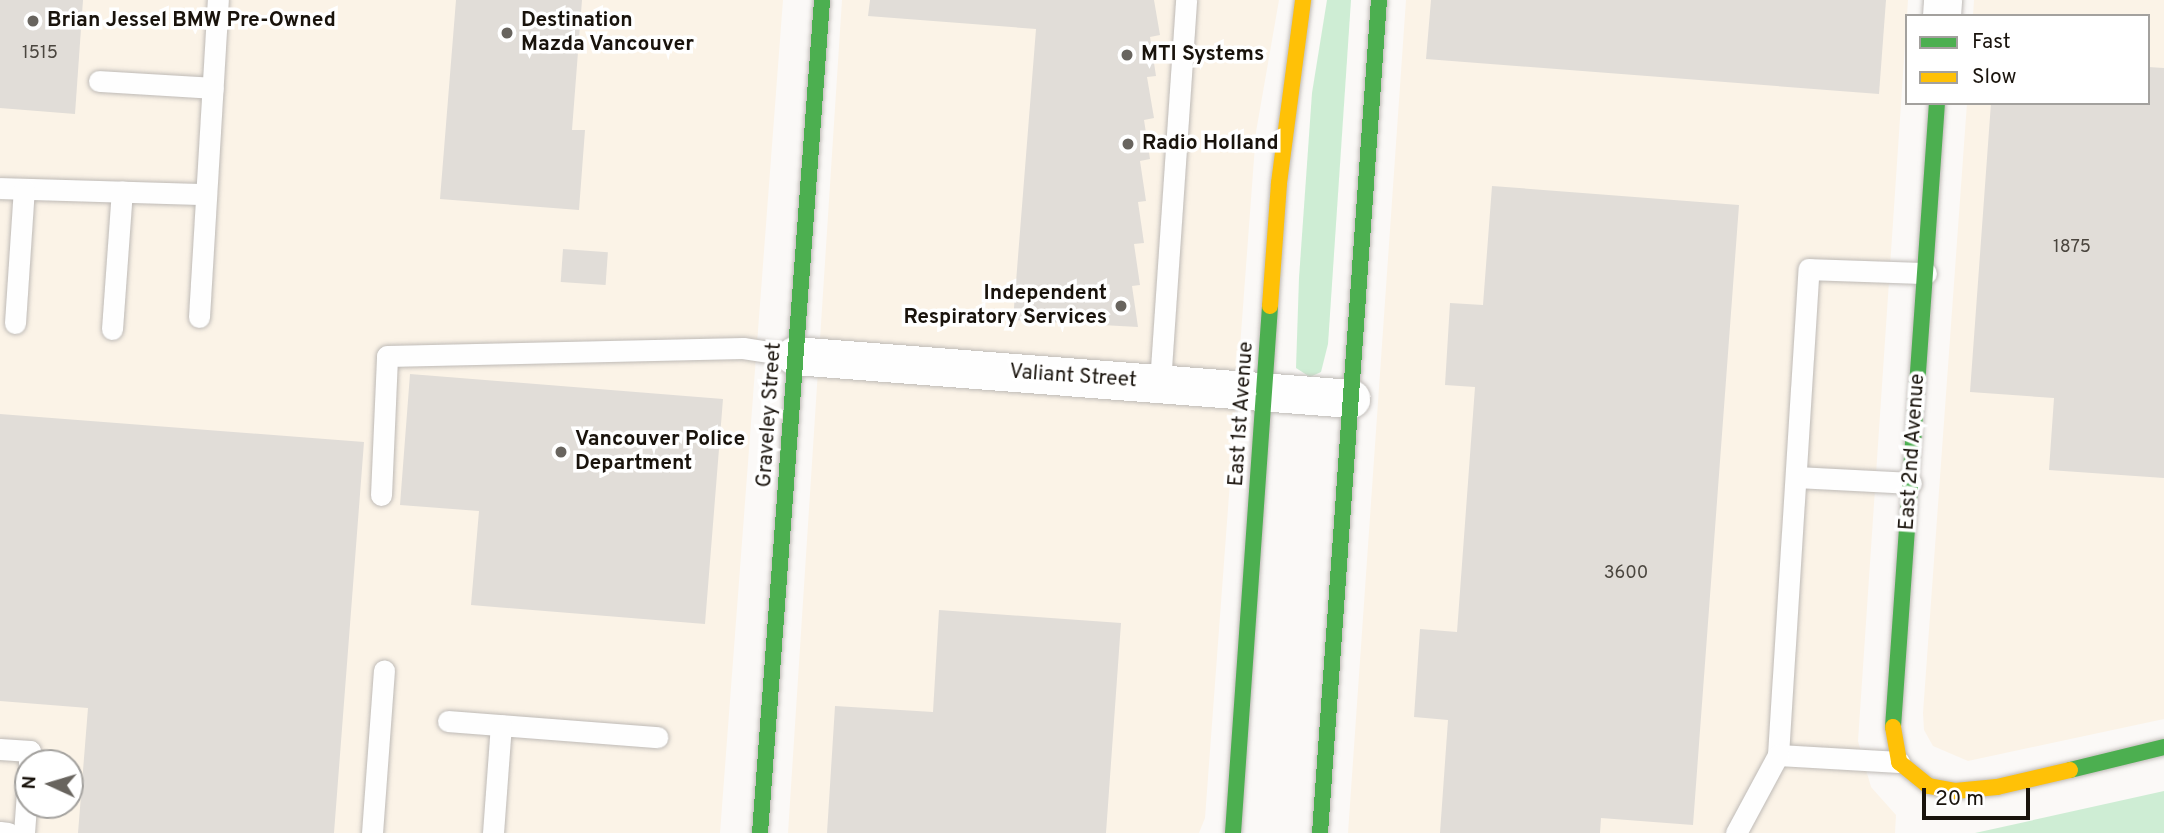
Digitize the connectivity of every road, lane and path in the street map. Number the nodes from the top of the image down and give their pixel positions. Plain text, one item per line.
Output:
1 (218, 0) edge
2 (822, 0) edge
3 (1186, 0) edge
4 (1303, 0) edge
5 (1379, 0) edge
6 (99, 81) dead end
7 (213, 89) junction
8 (1937, 105) edge
9 (0, 188) edge
10 (24, 189) junction
11 (122, 191) junction
12 (206, 194) junction
13 (1926, 273) junction
14 (199, 317) dead end
15 (15, 323) dead end
16 (112, 329) dead end
17 (795, 356) junction
18 (1160, 383) junction
19 (1265, 390) junction
20 (1351, 399) junction
21 (1797, 477) junction
22 (1912, 483) junction
23 (381, 495) dead end
24 (384, 670) dead end
25 (448, 721) dead end
26 (501, 725) junction
27 (657, 737) dead end
28 (2164, 747) edge
29 (1777, 755) junction
30 (1899, 762) junction
31 (0, 832) edge
32 (8, 833) edge
33 (372, 833) edge
34 (493, 833) edge
35 (760, 833) edge
36 (1233, 833) edge
37 (1320, 833) edge
38 (1736, 833) edge

1 - 7 lane
2 - 17 street, Graveley Street
3 - 18 lane
4 - 19 street, East 1st Avenue
5 - 20 street
6 - 7 lane
7 - 12 lane
8 - 13 street, East 2nd Avenue
9 - 10 lane
10 - 11 lane
10 - 15 lane
11 - 12 lane
11 - 16 lane
12 - 14 lane
13 - 21 lane
13 - 22 street, East 2nd Avenue
17 - 18 street, Valiant Street
17 - 23 lane
17 - 35 street, Graveley Street
18 - 19 street, Valiant Street
19 - 20 street, Valiant Street
19 - 36 street, East 1st Avenue
20 - 37 street
21 - 22 lane
21 - 29 lane
22 - 30 street, East 2nd Avenue
24 - 33 lane
25 - 26 lane
26 - 27 lane
26 - 34 lane
28 - 30 street
29 - 30 lane
29 - 38 lane
31 - 32 lane

